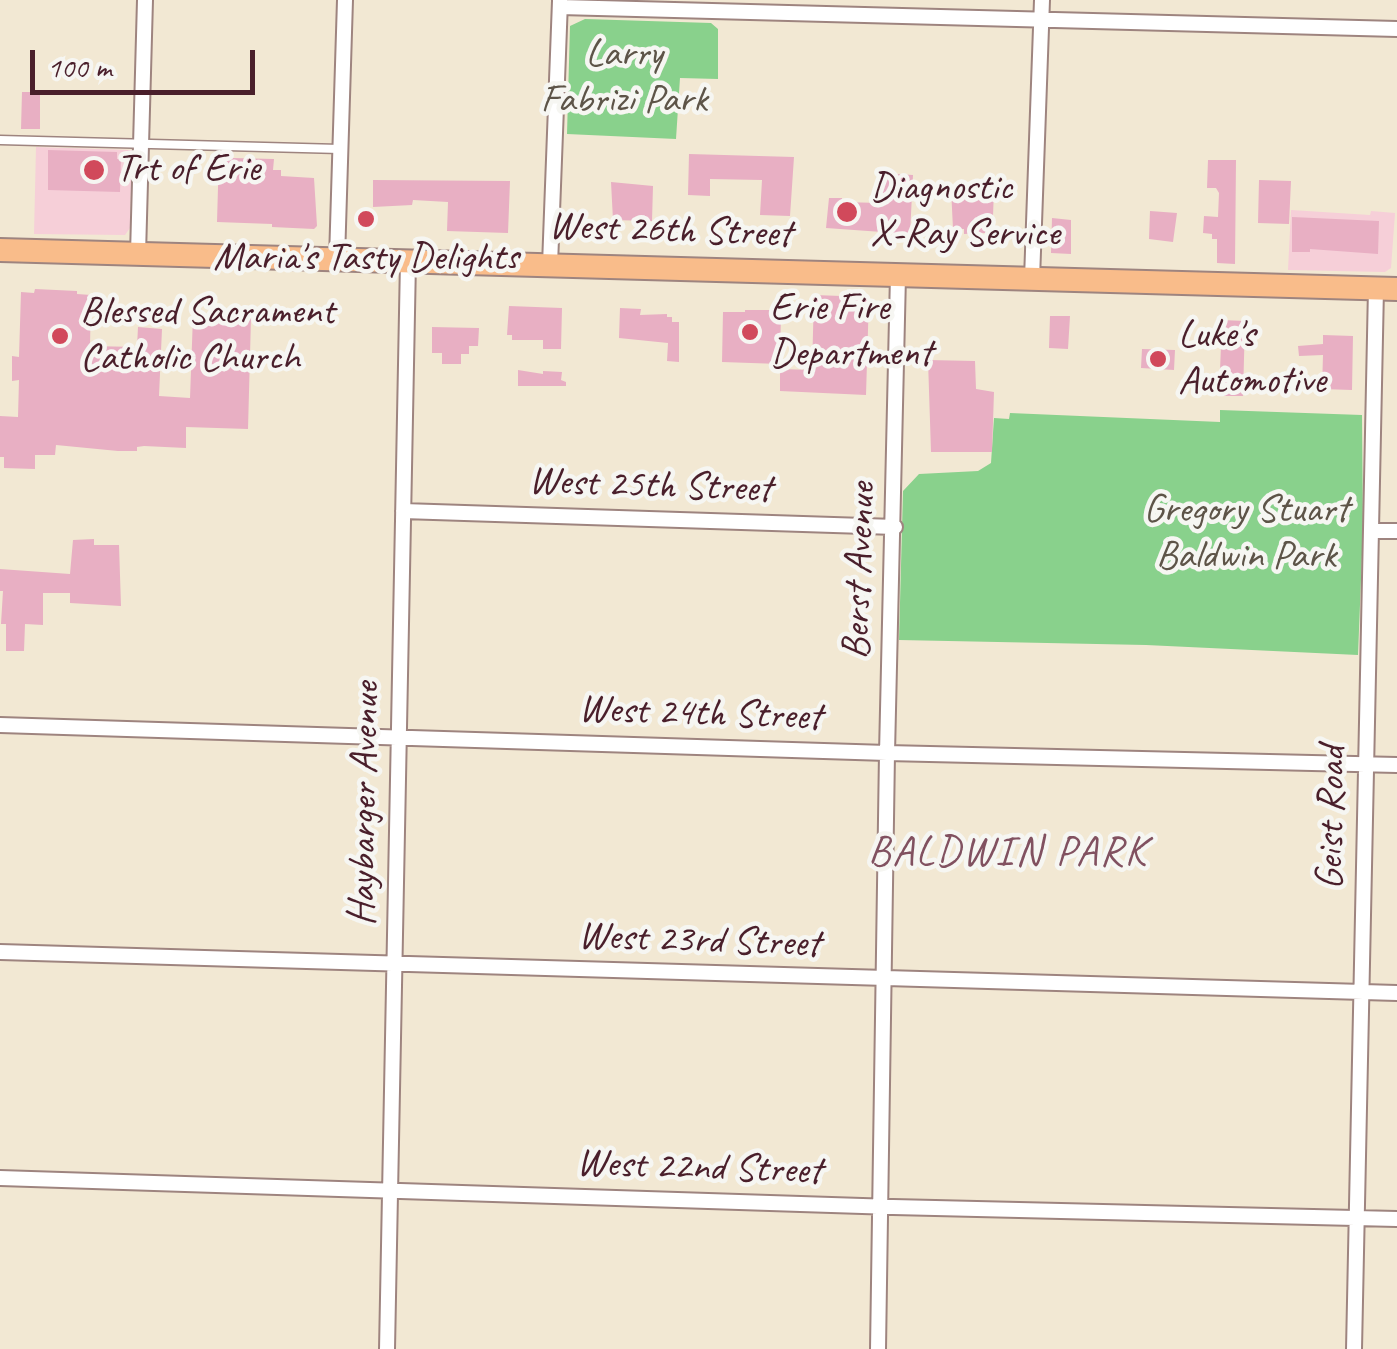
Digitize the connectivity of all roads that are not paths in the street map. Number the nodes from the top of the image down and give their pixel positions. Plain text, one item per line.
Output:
1 (146, 0) edge
2 (346, 0) edge
3 (1042, 0) edge
4 (560, 4) edge
5 (1041, 20) junction
6 (1397, 29) edge
7 (0, 140) edge
8 (141, 144) junction
9 (340, 150) junction
10 (0, 250) edge
11 (138, 254) junction
12 (337, 259) junction
13 (408, 261) junction
14 (550, 265) junction
15 (898, 275) junction
16 (1032, 278) junction
17 (1387, 288) edge
18 (403, 511) junction
19 (895, 527) junction
20 (1371, 530) junction
21 (1397, 532) edge
22 (0, 725) edge
23 (399, 736) junction
24 (887, 753) junction
25 (1365, 764) junction
26 (1397, 765) edge
27 (0, 952) edge
28 (394, 964) junction
29 (885, 978) junction
30 (1361, 992) junction
31 (1397, 994) edge
32 (0, 1178) edge
33 (390, 1190) junction
34 (881, 1206) junction
35 (1357, 1218) junction
36 (1397, 1218) edge
37 (387, 1349) edge
38 (878, 1349) edge
39 (1354, 1349) edge

1 - 8 street
2 - 9 street
3 - 5 street
4 - 5 street
4 - 14 street
5 - 6 street
5 - 16 street
7 - 8 lane
8 - 9 lane
8 - 11 street
9 - 12 street
10 - 11 main road, West 26th Street
11 - 12 main road, West 26th Street
12 - 13 main road, West 26th Street
13 - 14 main road, West 26th Street
13 - 18 street, Haybarger Avenue
14 - 15 main road, West 26th Street
15 - 16 main road, West 26th Street
15 - 19 street, Berst Avenue
16 - 17 main road, West 26th Street
17 - 20 street, Geist Road
18 - 19 street, West 25th Street
18 - 23 street, Haybarger Avenue
19 - 24 street, Berst Avenue
20 - 21 street
20 - 25 street, Geist Road
22 - 23 street, West 24th Street
23 - 24 street, West 24th Street
23 - 28 street, Haybarger Avenue
24 - 25 street, West 24th Street
24 - 29 street, Berst Avenue
25 - 26 street, West 24th Street
25 - 30 street, Geist Road
27 - 28 street, West 23rd Street
28 - 29 street, West 23rd Street
28 - 33 street, Haybarger Avenue
29 - 30 street, West 23rd Street
29 - 34 street, Berst Avenue
30 - 31 street, West 23rd Street
30 - 35 street, Geist Road
32 - 33 street, West 22nd Street
33 - 34 street, West 22nd Street
33 - 37 street, Haybarger Avenue
34 - 35 street, West 22nd Street
34 - 38 street, Berst Avenue
35 - 36 street, West 22nd Street
35 - 39 street, Geist Road

